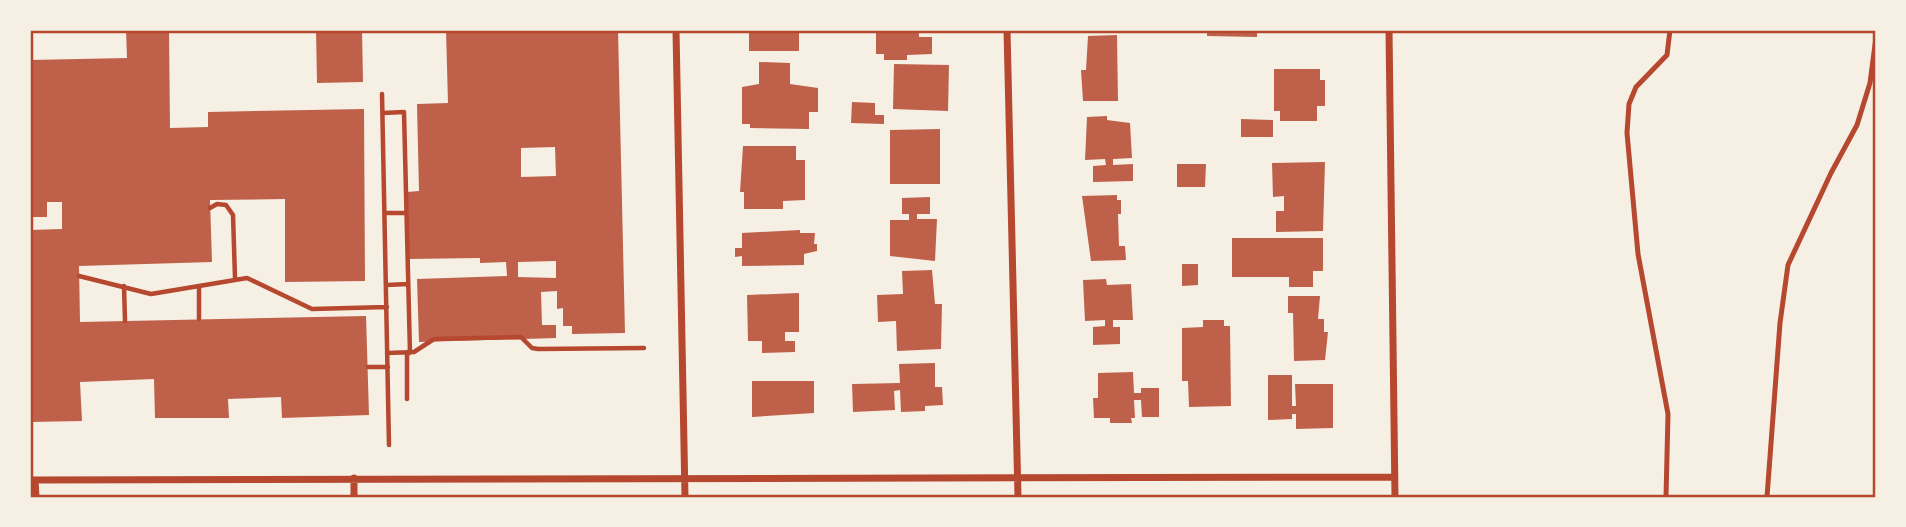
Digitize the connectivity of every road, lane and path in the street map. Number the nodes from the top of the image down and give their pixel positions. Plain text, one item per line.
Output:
1 (676, 30) edge
2 (1007, 30) edge
3 (1389, 30) edge
4 (1670, 30) edge
5 (1876, 37) edge
6 (382, 94) dead end
7 (383, 113) junction
8 (210, 208) dead end
9 (406, 213) junction
10 (385, 214) junction
11 (79, 276) dead end
12 (235, 278) junction
13 (408, 284) junction
14 (386, 285) junction
15 (124, 286) junction
16 (199, 286) junction
17 (387, 307) junction
18 (199, 319) dead end
19 (125, 321) dead end
20 (644, 348) dead end
21 (387, 353) junction
22 (408, 353) junction
23 (368, 367) dead end
24 (388, 367) junction
25 (407, 399) dead end
26 (389, 445) dead end
27 (685, 477) junction
28 (1017, 477) junction
29 (1394, 477) junction
30 (354, 478) junction
31 (32, 480) edge
32 (36, 497) edge
33 (355, 497) edge
34 (685, 497) edge
35 (1018, 497) edge
36 (1395, 497) edge
37 (1666, 497) edge
38 (1767, 497) edge

1 - 27 street
2 - 28 street
3 - 29 street
4 - 37 lane
5 - 38 lane
6 - 7 path
7 - 9 path
7 - 10 path
8 - 12 path
9 - 10 path
9 - 13 path
10 - 14 path
11 - 15 path
12 - 16 path
12 - 17 path
13 - 14 path
13 - 22 path
14 - 17 path
15 - 16 path
15 - 19 path
16 - 18 path
17 - 21 path
20 - 22 path
21 - 22 path
21 - 24 path
22 - 25 path
23 - 24 path
24 - 26 path
27 - 28 street
27 - 30 street
27 - 34 street
28 - 29 street
28 - 35 street
29 - 36 street
30 - 31 street
30 - 33 street
31 - 32 street

